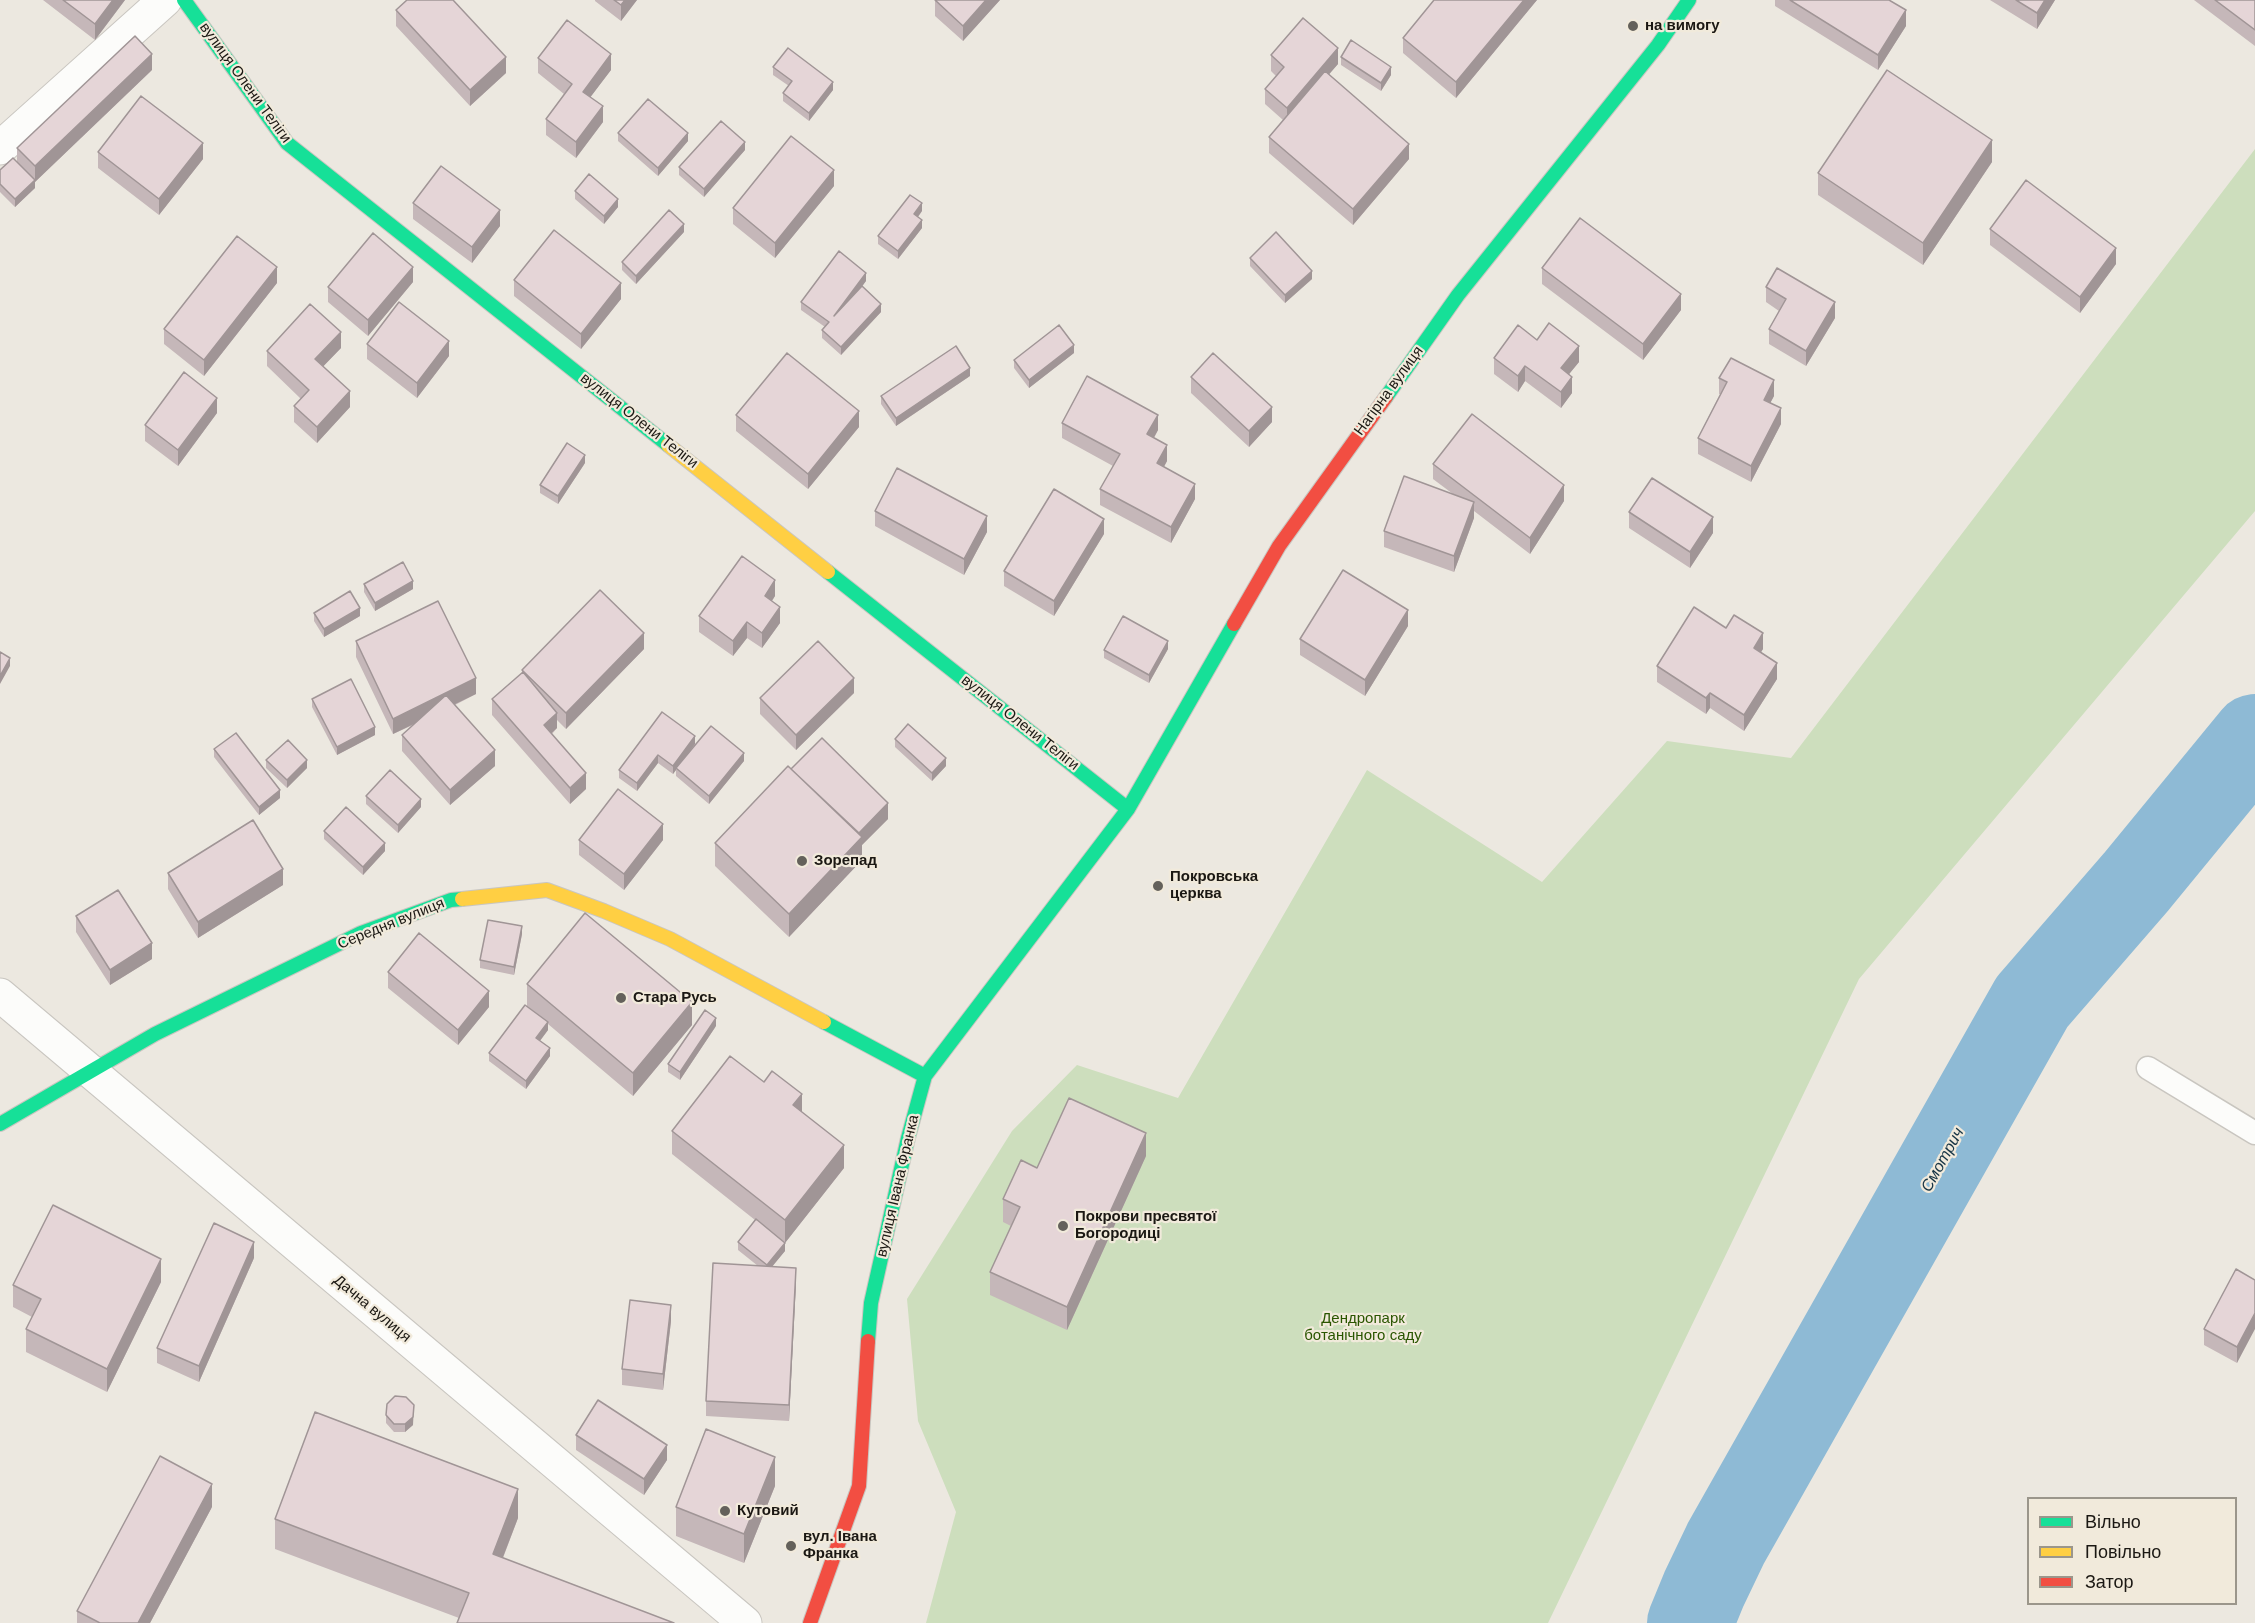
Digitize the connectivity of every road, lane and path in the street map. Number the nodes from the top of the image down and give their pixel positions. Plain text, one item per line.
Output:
1 (165, 0) edge
2 (184, 0) edge
3 (1689, 0) edge
4 (0, 148) edge
5 (1128, 809) junction
6 (0, 995) edge
7 (2148, 1068) dead end
8 (90, 1072) junction
9 (925, 1076) junction
10 (0, 1124) edge
11 (2255, 1133) edge
12 (745, 1623) edge
13 (810, 1623) edge

1 - 4 street
2 - 5 street, вулиця Олени Теліги
3 - 5 street, Нагірна вулиця
5 - 9 street, вулиця Івана Франка
6 - 8 street, Дачна вулиця
7 - 11 lane
8 - 9 street, Середня вулиця
8 - 10 street, Середня вулиця
8 - 12 street, Дачна вулиця
9 - 13 street, вулиця Івана Франка

